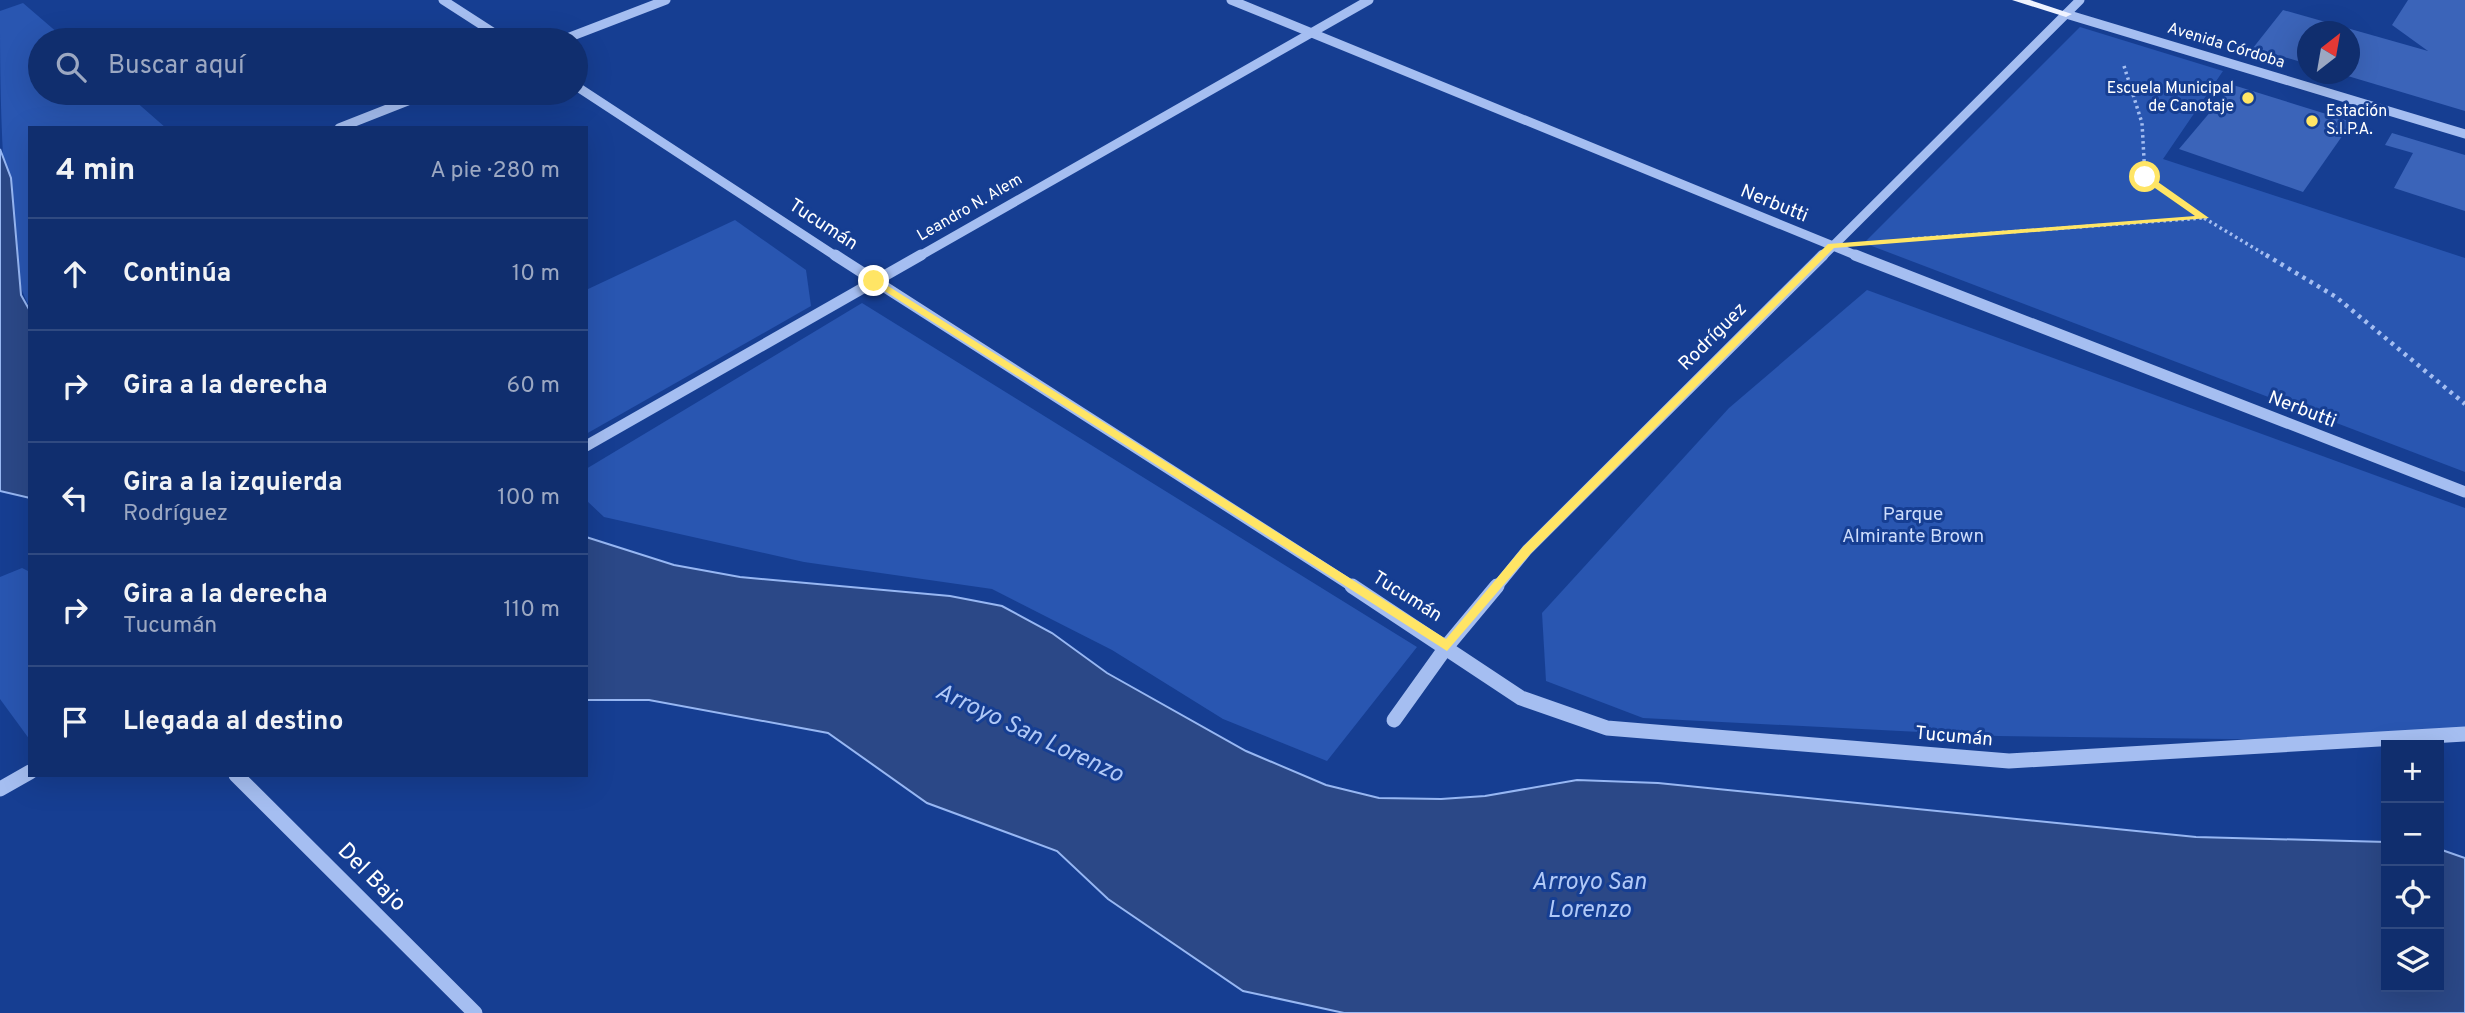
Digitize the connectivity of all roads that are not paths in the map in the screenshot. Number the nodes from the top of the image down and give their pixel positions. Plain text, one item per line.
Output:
1 (443, 0) edge
2 (666, 0) edge
3 (1231, 0) edge
4 (1369, 0) edge
5 (2018, 0) edge
6 (2080, 0) edge
7 (2066, 14) junction
8 (486, 28) edge
9 (588, 30) edge
10 (1311, 33) junction
11 (588, 94) edge
12 (397, 105) edge
13 (344, 126) edge
14 (2465, 134) edge
15 (1831, 246) junction
16 (874, 281) junction
17 (588, 445) edge
18 (2465, 492) edge
19 (1447, 646) junction
20 (1394, 720) dead end
21 (2465, 734) edge
22 (28, 773) edge
23 (238, 777) edge
24 (0, 789) edge
25 (475, 1013) edge

1 - 8 street
2 - 9 street
3 - 10 street, Nerbutti
4 - 10 street, Leandro N. Alem
5 - 7 main road, Avenida Córdoba
6 - 7 street, Rodríguez
7 - 14 street, Avenida Córdoba
7 - 15 street, Rodríguez
10 - 15 street, Nerbutti
10 - 16 street, Leandro N. Alem
11 - 16 street, Tucumán
12 - 13 street
15 - 18 street, Nerbutti
15 - 19 street, Rodríguez
16 - 17 street, Leandro N. Alem
16 - 19 street, Tucumán
19 - 20 street, Rodríguez
19 - 21 street, Tucumán
22 - 24 street
23 - 25 street, Del Bajo

